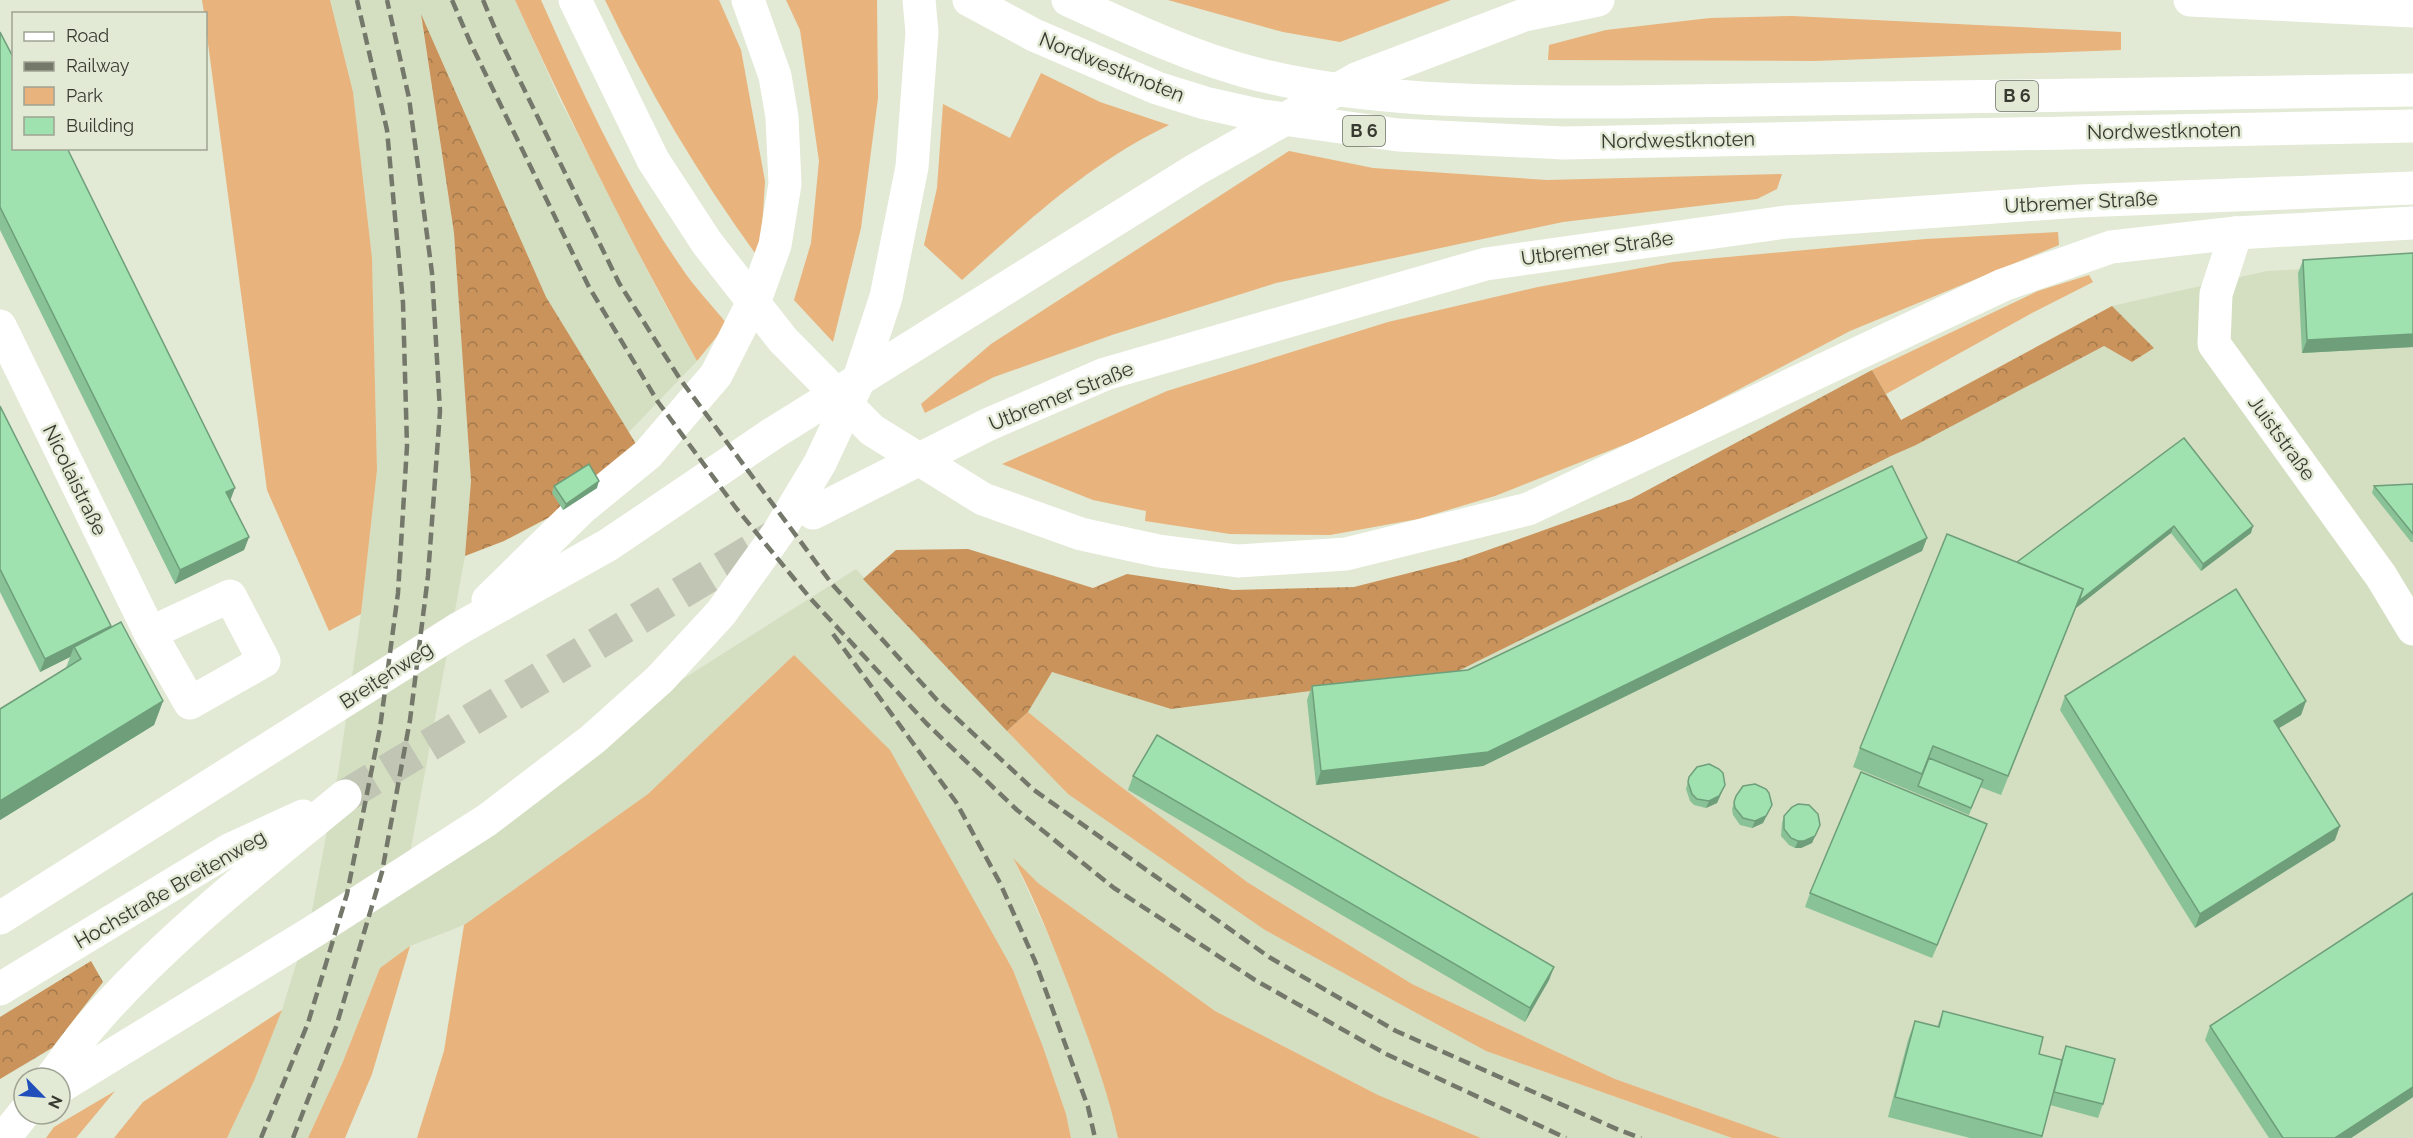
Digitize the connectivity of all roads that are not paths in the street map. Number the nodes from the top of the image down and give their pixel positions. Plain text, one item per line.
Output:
1 (575, 0) edge
2 (748, 0) edge
3 (919, 0) edge
4 (969, 0) edge
5 (1598, 0) edge
6 (2190, 0) edge
7 (1076, 4) edge
8 (2413, 11) edge
9 (2413, 90) edge
10 (2413, 126) edge
11 (2413, 188) edge
12 (2413, 223) edge
13 (2236, 232) junction
14 (0, 326) edge
15 (819, 510) dead end
16 (458, 629) junction
17 (2413, 629) edge
18 (150, 633) dead end
19 (0, 918) edge
20 (0, 989) edge
21 (60, 1066) edge
22 (72, 1080) edge

1 - 13 main road
2 - 16 main road
3 - 22 main road
4 - 10 main road, Nordwestknoten / B 6
5 - 16 main road, Breitenweg
6 - 8 main road
7 - 9 main road, Nordwestknoten / B 6
11 - 15 main road, Utbremer Straße
12 - 13 main road
13 - 17 main road, Juiststraße
14 - 18 main road, Nicolaistraße
16 - 19 main road, Breitenweg
20 - 21 main road, Hochstraße Breitenweg

